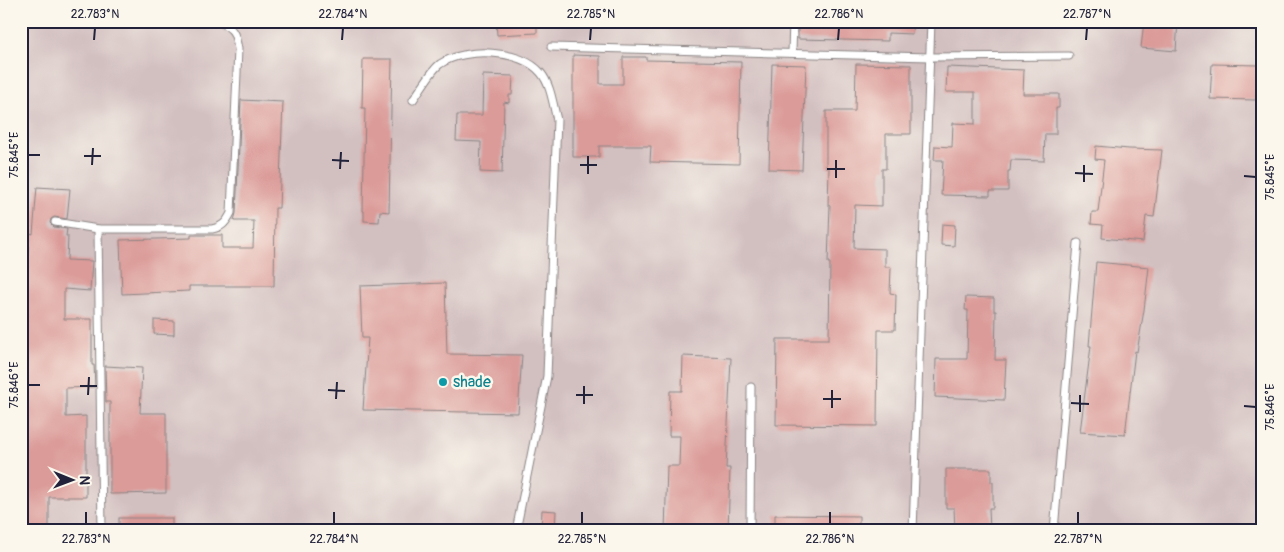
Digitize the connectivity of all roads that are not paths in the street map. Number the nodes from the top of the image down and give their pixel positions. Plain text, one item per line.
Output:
1 (218, 21) edge
2 (793, 21) edge
3 (931, 21) edge
4 (551, 46) dead end
5 (792, 52) junction
6 (1069, 56) dead end
7 (930, 57) junction
8 (413, 100) dead end
9 (55, 222) dead end
10 (98, 230) junction
11 (1078, 243) dead end
12 (750, 387) dead end
13 (102, 531) edge
14 (516, 531) edge
15 (750, 531) edge
16 (913, 531) edge
17 (1054, 531) edge

1 - 10 lane
2 - 5 lane
3 - 7 lane
4 - 5 lane
5 - 7 lane
6 - 7 lane
7 - 16 lane
8 - 14 lane
9 - 10 lane
10 - 13 lane
11 - 17 lane
12 - 15 lane

